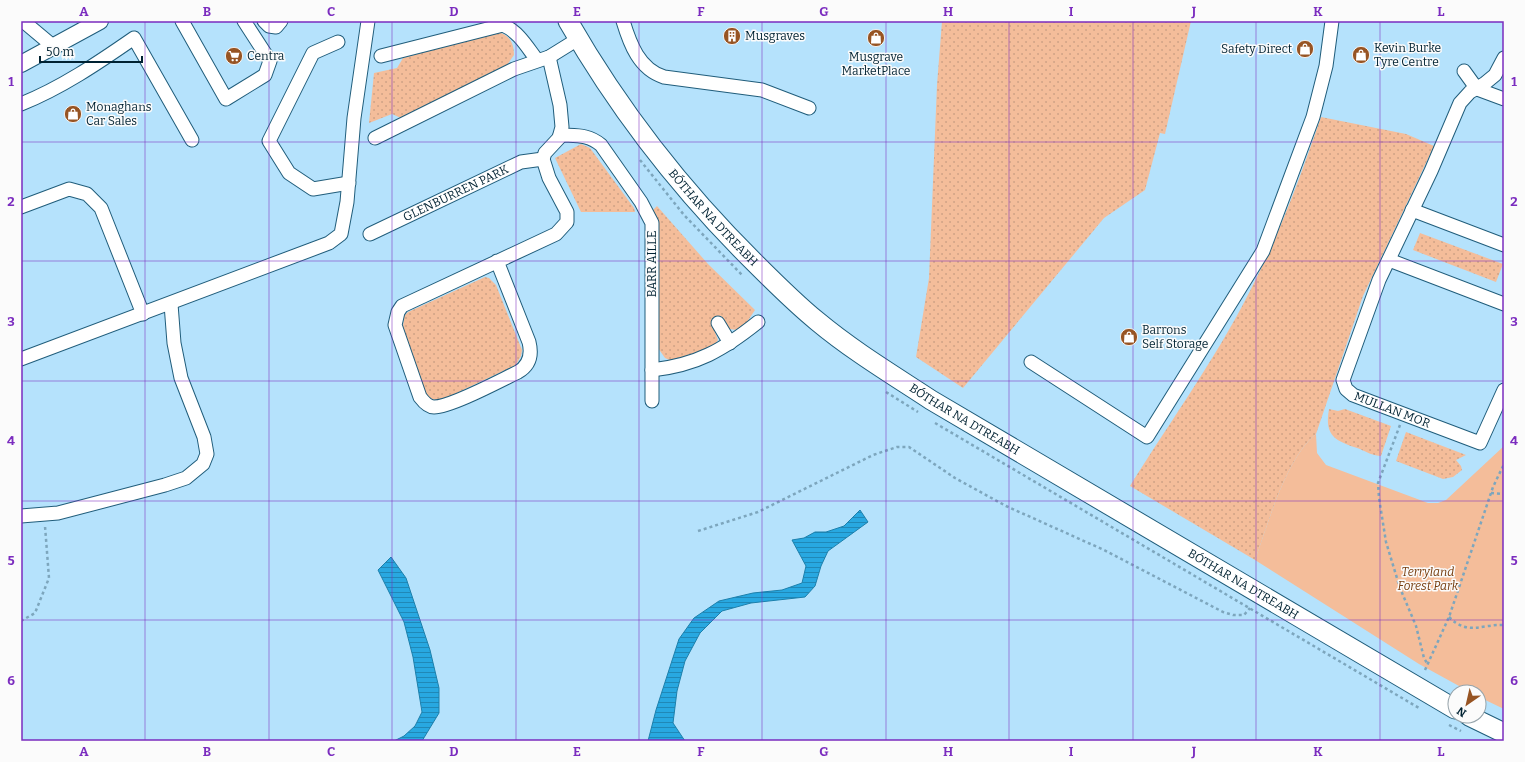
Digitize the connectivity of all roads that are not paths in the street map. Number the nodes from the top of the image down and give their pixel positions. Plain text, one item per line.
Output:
1 (23, 21) edge
2 (100, 21) edge
3 (182, 21) edge
4 (244, 21) edge
5 (264, 21) edge
6 (282, 21) edge
7 (368, 21) edge
8 (568, 21) edge
9 (623, 21) edge
10 (1332, 21) edge
11 (578, 39) junction
12 (338, 42) dead end
13 (54, 47) junction
14 (381, 56) dead end
15 (543, 58) junction
16 (1504, 58) edge
17 (21, 64) edge
18 (1464, 71) dead end
19 (1477, 89) junction
20 (1504, 99) edge
21 (21, 104) edge
22 (809, 108) dead end
23 (560, 135) junction
24 (375, 138) dead end
25 (192, 140) dead end
26 (542, 159) junction
27 (349, 183) junction
28 (21, 207) edge
29 (1412, 210) junction
30 (370, 234) dead end
31 (1504, 245) edge
32 (1389, 260) junction
33 (497, 261) junction
34 (171, 304) junction
35 (1504, 304) edge
36 (143, 314) junction
37 (758, 322) dead end
38 (718, 323) dead end
39 (730, 344) junction
40 (21, 359) edge
41 (1031, 362) dead end
42 (652, 370) junction
43 (1504, 390) edge
44 (652, 400) dead end
45 (21, 516) edge
46 (1447, 704) edge
47 (1485, 724) edge
48 (1504, 733) edge

1 - 13 street
2 - 13 main road
3 - 4 street
5 - 6 street
7 - 27 street
8 - 11 highway, BÓTHAR NA DTREABH
9 - 22 street
10 - 41 street
11 - 15 street
11 - 46 highway, BÓTHAR NA DTREABH
12 - 27 street
13 - 17 main road
14 - 15 street
15 - 23 street
15 - 24 street
16 - 19 street, MULLAN MOR
18 - 19 street
19 - 20 street
19 - 29 street, MULLAN MOR
21 - 25 street
23 - 26 street
23 - 42 street, BARR AILLE
26 - 30 street, GLENBURREN PARK
26 - 33 street
27 - 34 street
28 - 36 street
29 - 31 street
29 - 32 street, MULLAN MOR
32 - 35 street
32 - 43 street, MULLAN MOR
33 - 33 street
34 - 36 street
34 - 45 street
36 - 40 street
37 - 39 street
38 - 39 street
39 - 42 street
42 - 44 street, BARR AILLE
47 - 48 highway

